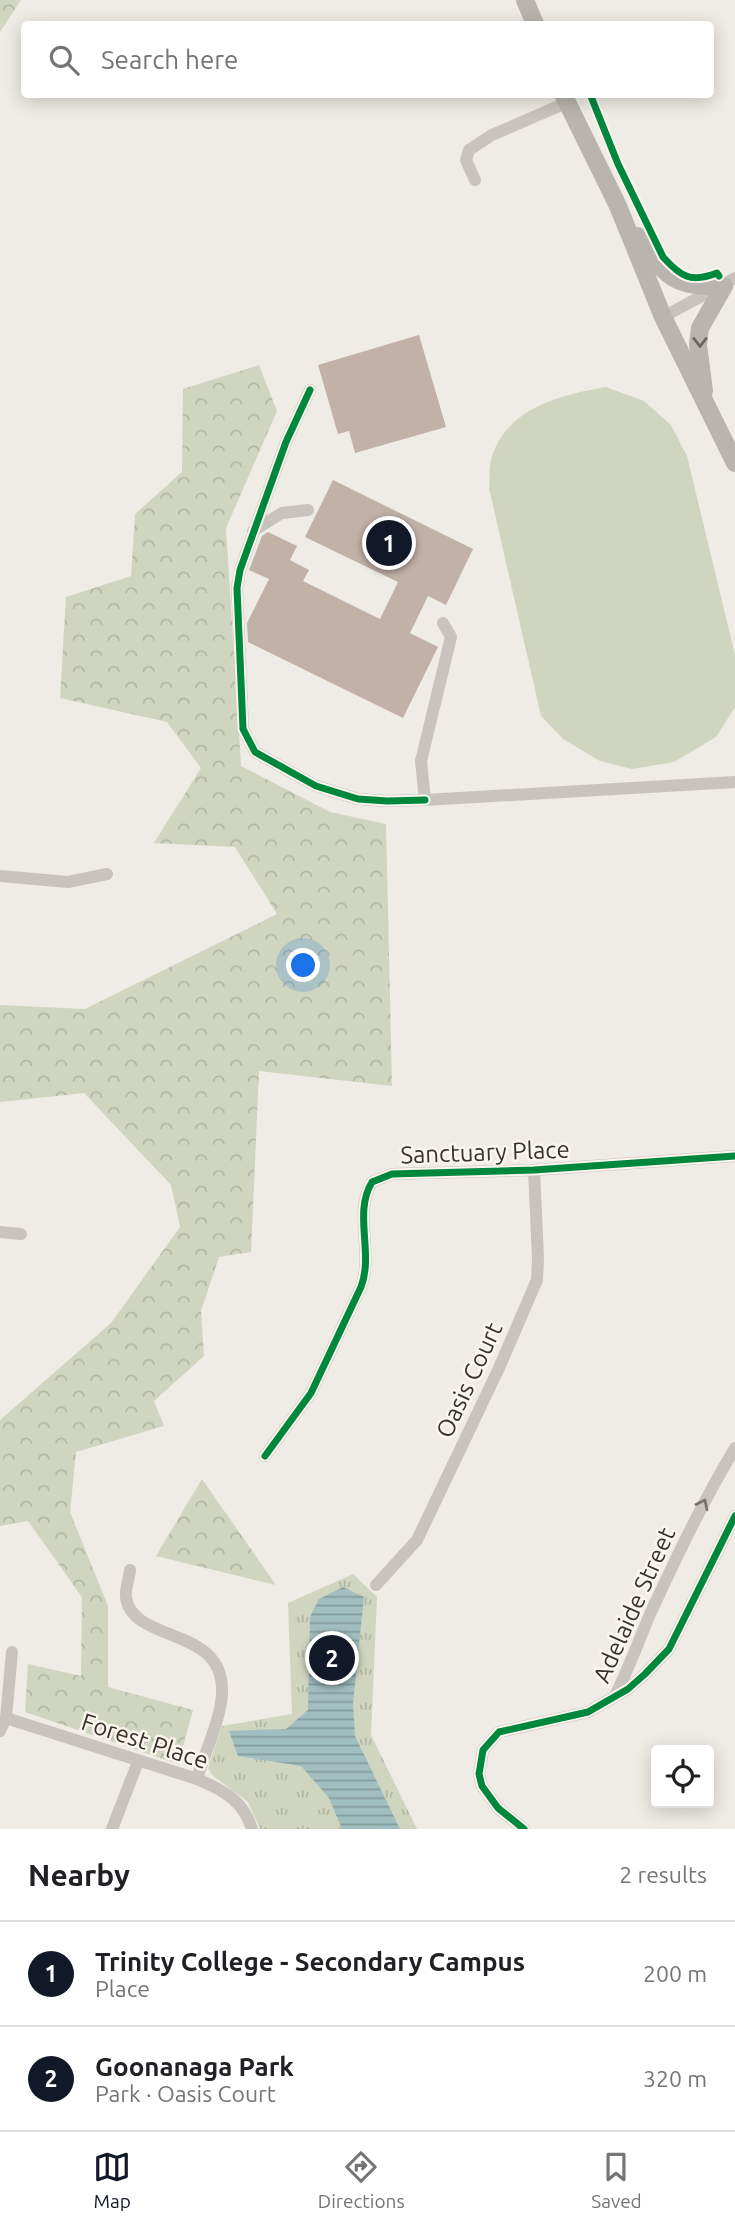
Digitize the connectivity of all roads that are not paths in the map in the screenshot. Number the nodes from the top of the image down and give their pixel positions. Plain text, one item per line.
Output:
1 (525, 0) edge
2 (534, 21) edge
3 (564, 99) edge
4 (475, 180) dead end
5 (618, 206) junction
6 (730, 282) edge
7 (663, 317) junction
8 (310, 390) dead end
9 (706, 405) junction
10 (735, 463) edge
11 (308, 510) dead end
12 (252, 532) junction
13 (443, 623) dead end
14 (735, 782) edge
15 (425, 800) junction
16 (107, 874) dead end
17 (0, 876) edge
18 (735, 1156) edge
19 (534, 1170) junction
20 (0, 1232) edge
21 (21, 1234) dead end
22 (735, 1448) edge
23 (265, 1456) dead end
24 (735, 1516) edge
25 (130, 1570) dead end
26 (376, 1585) dead end
27 (12, 1653) dead end
28 (613, 1699) junction
29 (6, 1718) junction
30 (0, 1731) edge
31 (138, 1762) junction
32 (197, 1779) junction
33 (112, 1829) edge
34 (252, 1829) edge
35 (524, 1829) edge

1 - 2 main road
3 - 4 street
3 - 5 main road
5 - 6 main road
5 - 7 main road
6 - 7 street
6 -> 9 main road
7 - 9 main road
8 - 12 street
9 - 10 main road
11 - 12 street
12 - 15 street
13 - 15 street
14 - 15 street
16 - 17 street
18 - 19 street, Sanctuary Place
19 - 23 street, Sanctuary Place
19 - 26 street, Oasis Court
20 - 21 street
28 -> 22 street, Adelaide Street
24 - 28 street, Adelaide Street
25 - 32 street
27 - 29 street
28 - 35 street
29 - 30 street
29 - 31 street, Forest Place
31 - 32 street, Forest Place
31 - 33 street
32 - 34 street, Forest Place

